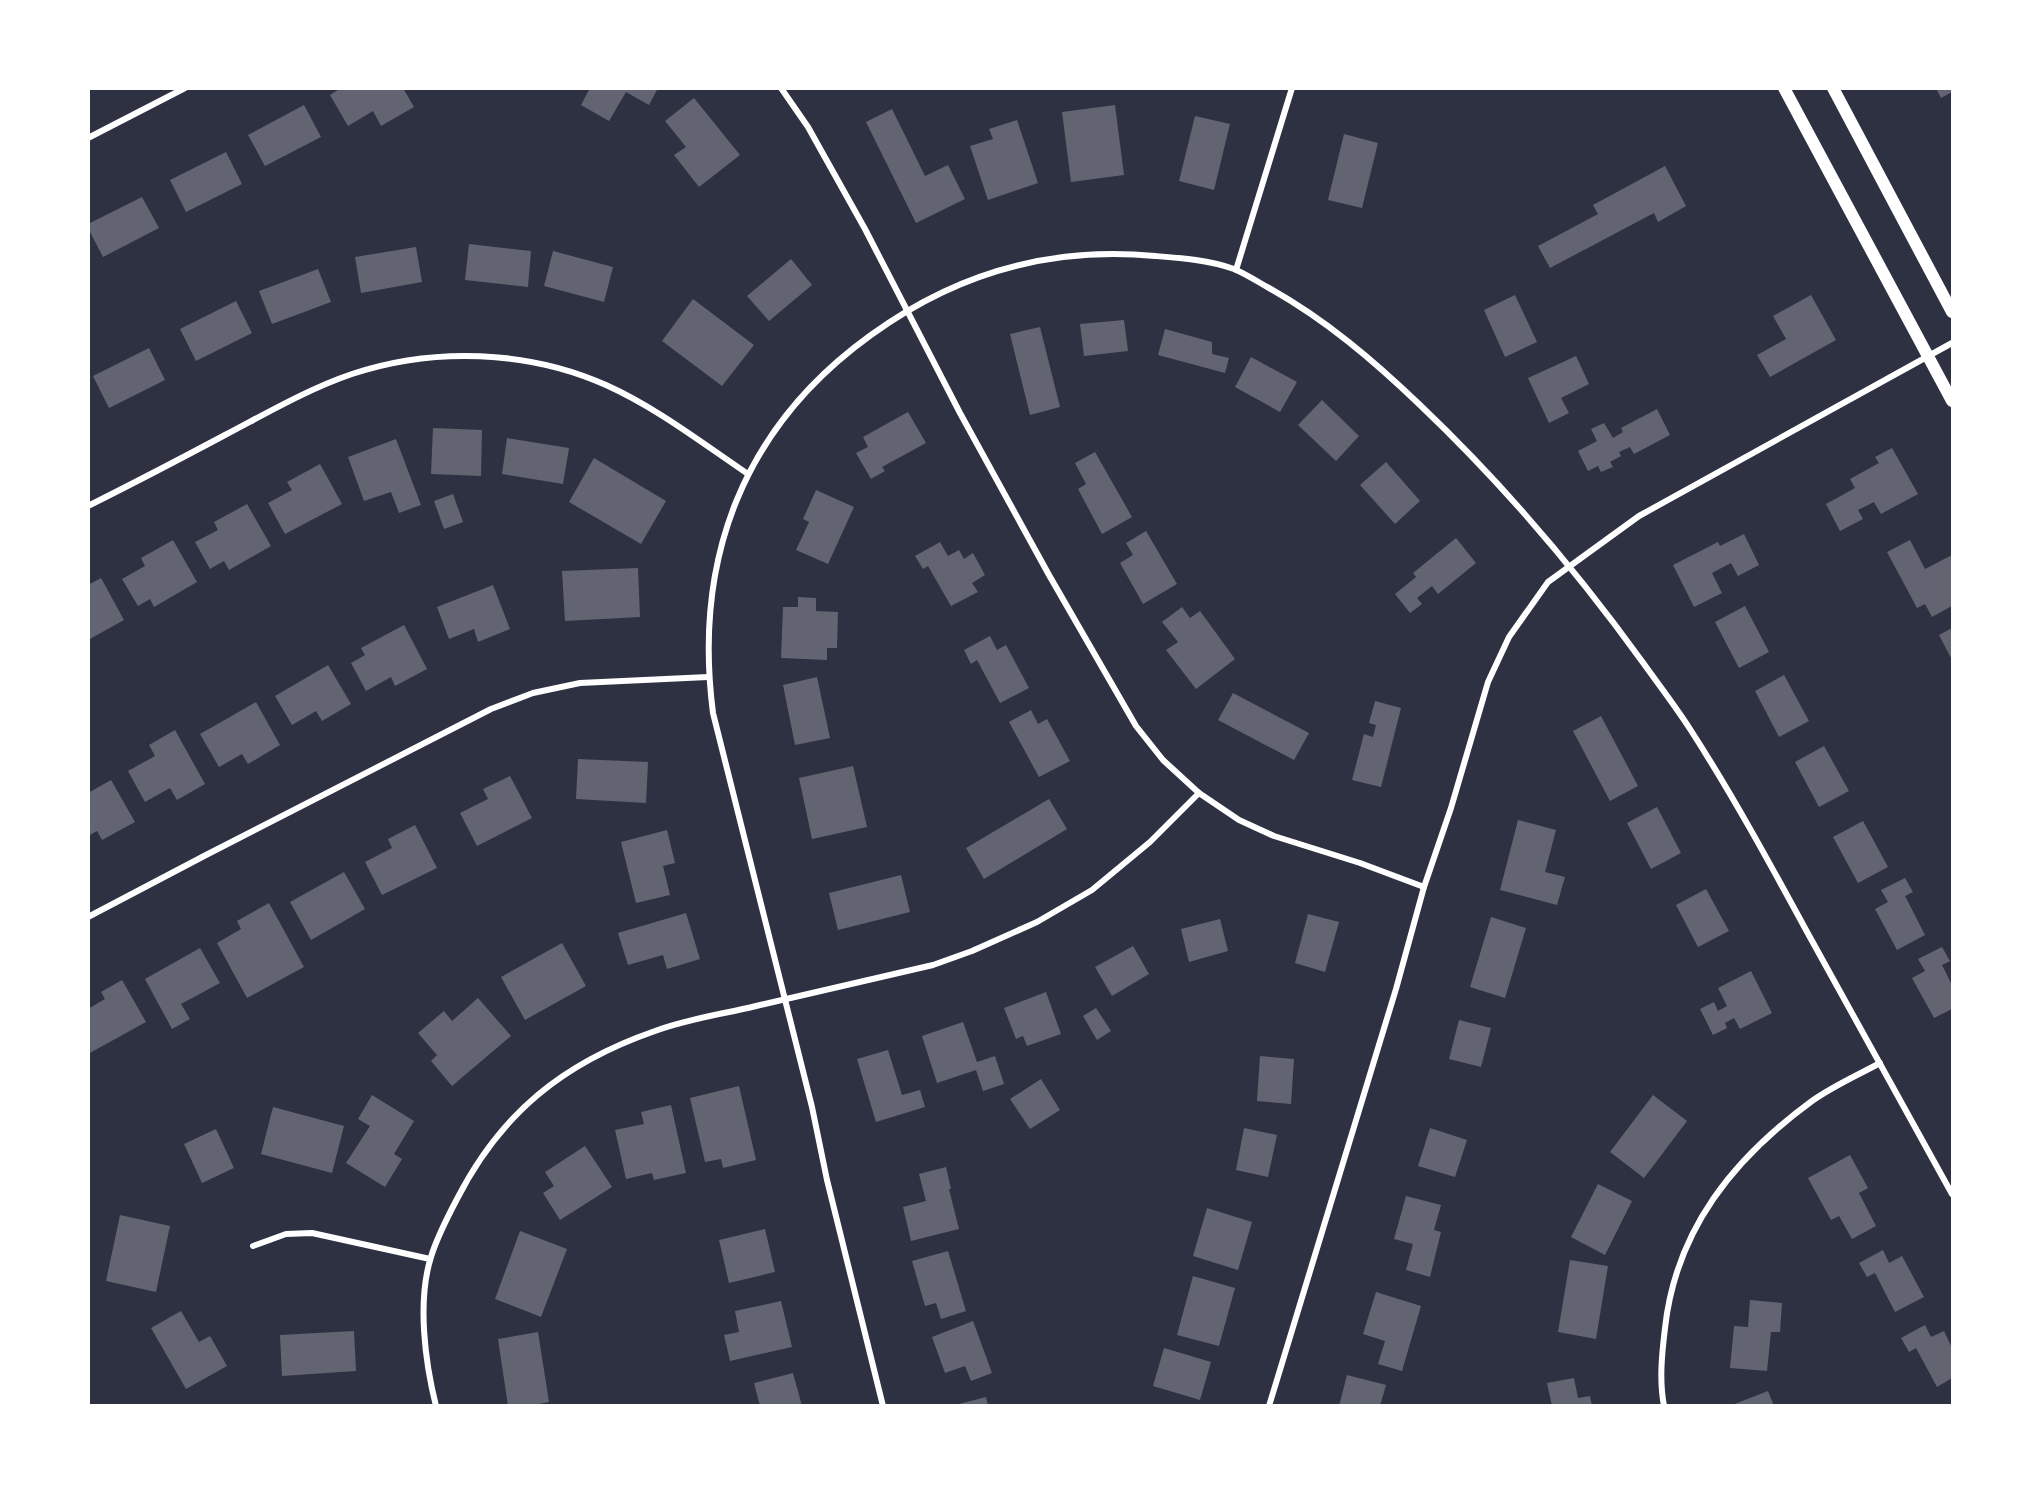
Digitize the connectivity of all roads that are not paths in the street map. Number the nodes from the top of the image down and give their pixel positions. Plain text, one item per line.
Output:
1 (185, 88) edge
2 (781, 88) edge
3 (1292, 88) edge
4 (1784, 88) edge
5 (1833, 88) edge
6 (88, 138) edge
7 (1236, 270) junction
8 (908, 311) junction
9 (1953, 312) edge
10 (1953, 343) edge
11 (1929, 356) junction
12 (1953, 401) edge
13 (748, 474) junction
14 (88, 506) edge
15 (1569, 566) junction
16 (708, 677) junction
17 (1199, 793) junction
18 (1424, 887) junction
19 (88, 917) edge
20 (783, 1000) junction
21 (1880, 1063) junction
22 (1953, 1194) edge
23 (253, 1246) dead end
24 (430, 1259) junction
25 (436, 1406) edge
26 (883, 1406) edge
27 (1269, 1406) edge
28 (1664, 1406) edge

1 - 6 street
2 - 8 street
3 - 7 street
4 - 11 main road
5 - 9 main road
7 - 8 street
7 - 15 street
8 - 13 street
8 - 17 street
10 - 11 street
11 - 12 main road
11 - 15 street
13 - 14 street
13 - 16 street
15 - 18 street
15 - 21 street
16 - 19 street
16 - 20 street
17 - 18 street
17 - 20 street
18 - 27 street
20 - 24 street
20 - 26 street
21 - 22 street
21 - 28 street
23 - 24 street
24 - 25 street

